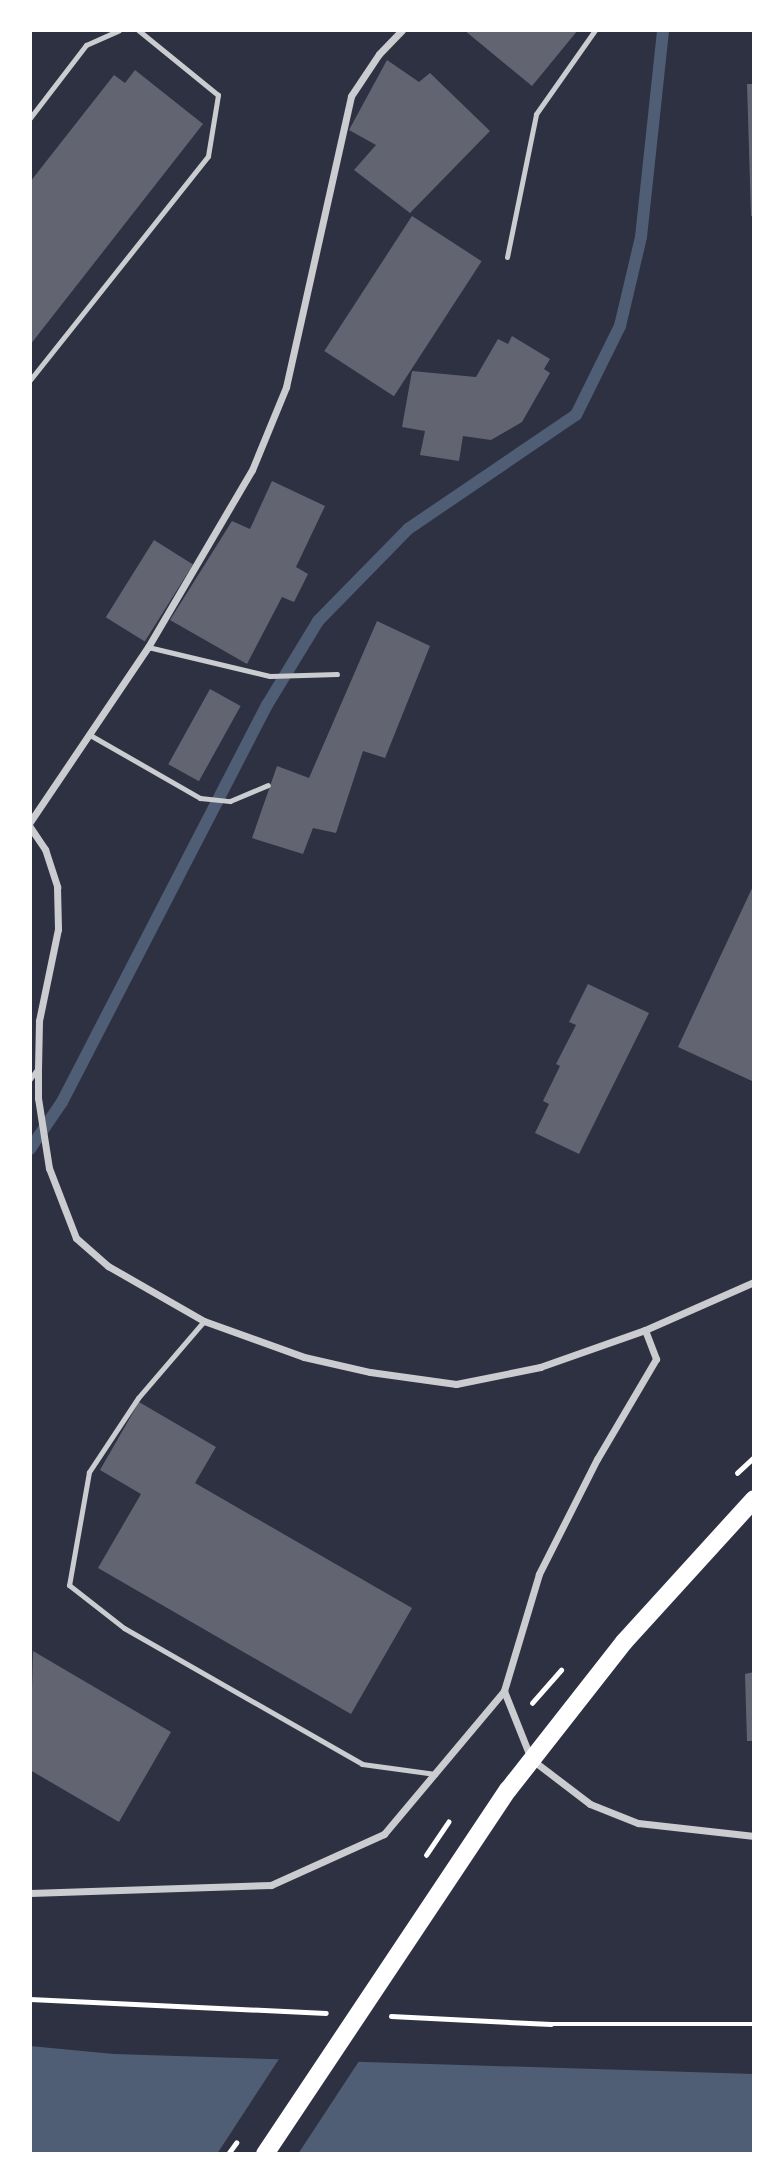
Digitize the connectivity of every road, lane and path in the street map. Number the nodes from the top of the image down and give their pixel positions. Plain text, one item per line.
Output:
1 (119, 30) edge
2 (138, 30) edge
3 (402, 30) edge
4 (595, 30) edge
5 (30, 118) edge
6 (507, 257) dead end
7 (30, 380) edge
8 (148, 647) junction
9 (337, 674) dead end
10 (90, 735) junction
11 (268, 785) dead end
12 (30, 825) edge
13 (38, 1068) junction
14 (30, 1079) edge
15 (754, 1282) edge
16 (204, 1321) junction
17 (645, 1331) junction
18 (754, 1457) edge
19 (730, 1481) dead end
20 (752, 1501) edge
21 (504, 1691) junction
22 (436, 1774) junction
23 (754, 1836) edge
24 (30, 1893) edge
25 (265, 2154) edge

1 - 5 lane
2 - 7 lane
3 - 8 street
4 - 6 lane
8 - 9 lane
8 - 10 street
10 - 11 lane
10 - 12 street
12 - 13 street
13 - 14 lane
13 - 16 street
15 - 17 street
16 - 17 street
16 - 22 lane
17 - 21 street
18 - 19 path
20 - 25 main road
21 - 22 street
21 - 23 street
22 - 24 street

